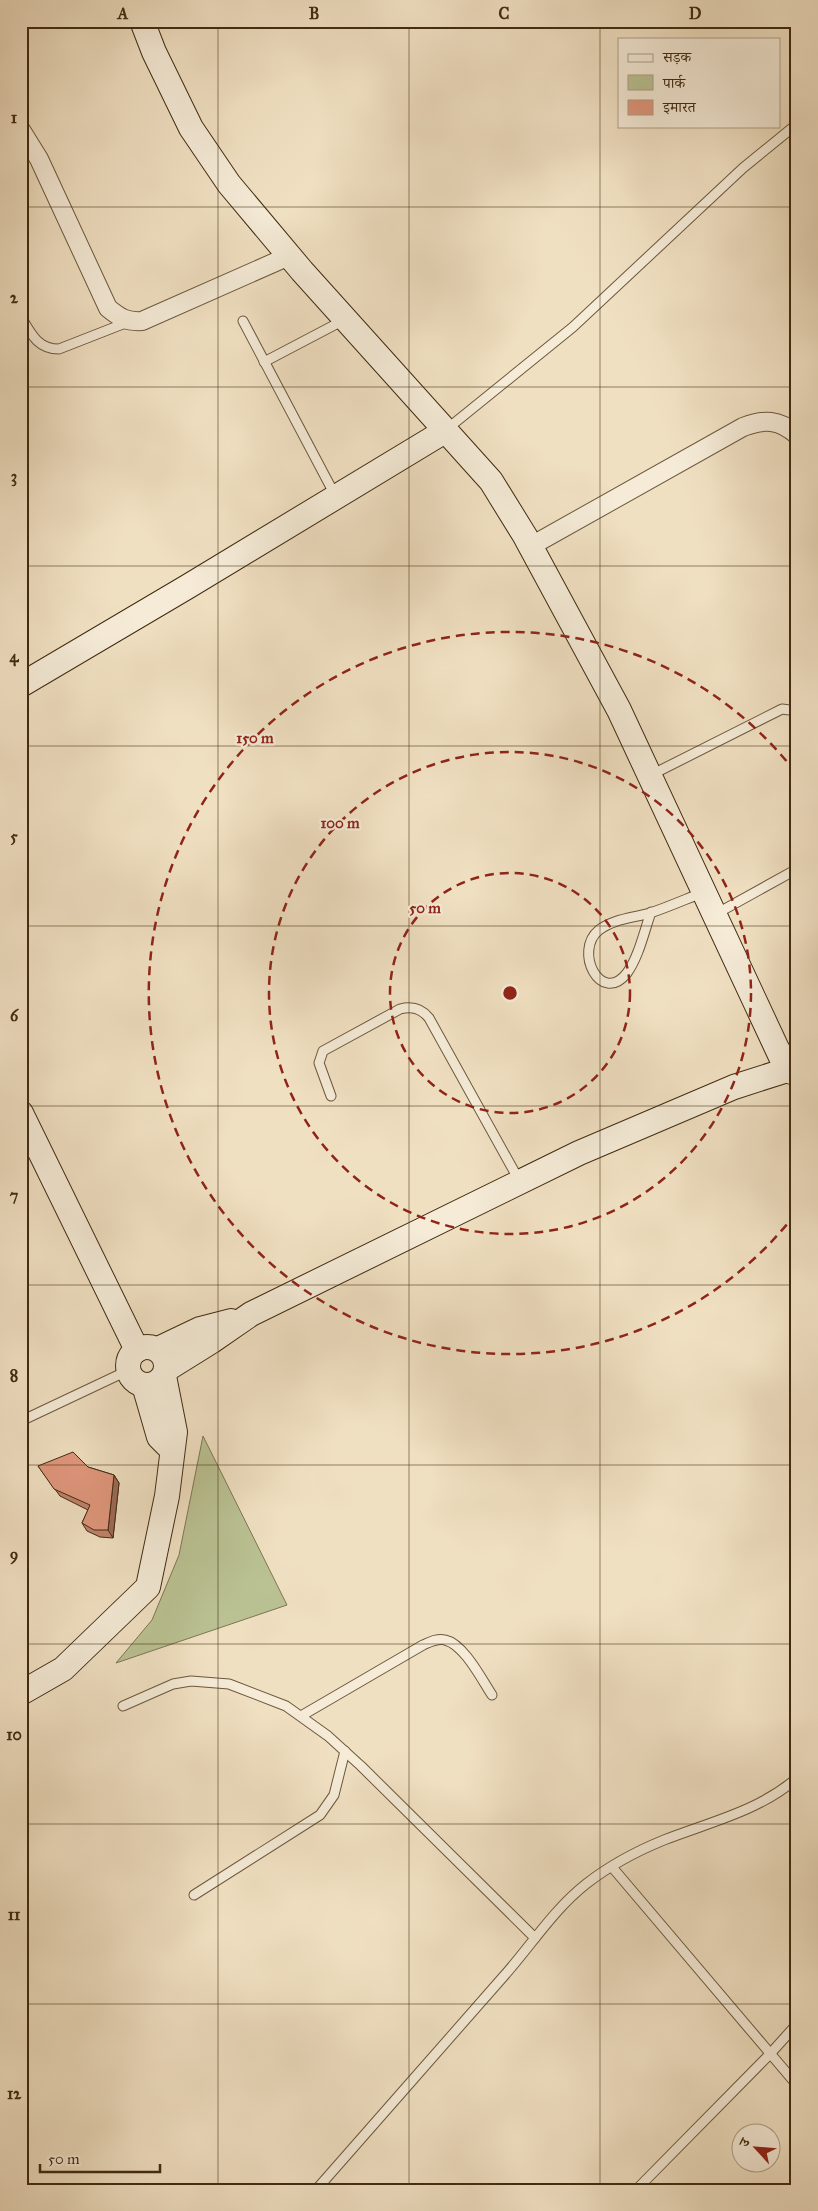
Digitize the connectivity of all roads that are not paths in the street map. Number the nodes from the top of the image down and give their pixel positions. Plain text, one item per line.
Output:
1 (142, 21) edge
2 (797, 124) edge
3 (21, 130) edge
4 (289, 256) junction
5 (21, 318) edge
6 (345, 320) junction
7 (243, 321) dead end
8 (128, 322) junction
9 (264, 362) junction
10 (444, 431) junction
11 (797, 435) edge
12 (336, 497) junction
13 (531, 546) junction
14 (21, 685) edge
15 (797, 711) edge
16 (649, 776) junction
17 (797, 869) edge
18 (704, 892) junction
19 (651, 912) junction
20 (714, 915) junction
21 (790, 1061) edge
22 (332, 1096) dead end
23 (21, 1113) edge
24 (521, 1183) junction
25 (150, 1366) junction
26 (21, 1421) edge
27 (21, 1693) edge
28 (492, 1695) dead end
29 (123, 1706) dead end
30 (301, 1716) junction
31 (345, 1751) junction
32 (797, 1778) edge
33 (612, 1866) junction
34 (194, 1895) dead end
35 (535, 1938) junction
36 (797, 2024) edge
37 (770, 2054) junction
38 (797, 2085) edge
39 (316, 2190) edge
40 (636, 2190) edge

1 - 4 street
2 - 10 lane
3 - 8 street
4 - 6 street
4 - 8 street
5 - 8 lane
6 - 9 lane
6 - 10 street
7 - 9 lane
9 - 12 lane
10 - 12 street
10 - 13 street
11 - 13 street
12 - 14 street
13 - 16 street
15 - 16 lane
16 - 18 street
17 - 20 lane
18 - 19 lane
18 - 20 street
19 - 19 lane
20 - 21 street
21 - 24 street
22 - 24 lane
23 - 25 street
24 - 25 street
25 - 26 lane
25 - 27 street
28 - 30 lane
29 - 30 lane
30 - 31 lane
31 - 34 lane
31 - 35 lane
32 - 33 lane
33 - 35 lane
33 - 37 lane
35 - 39 lane
36 - 37 lane
37 - 38 lane
37 - 40 lane

